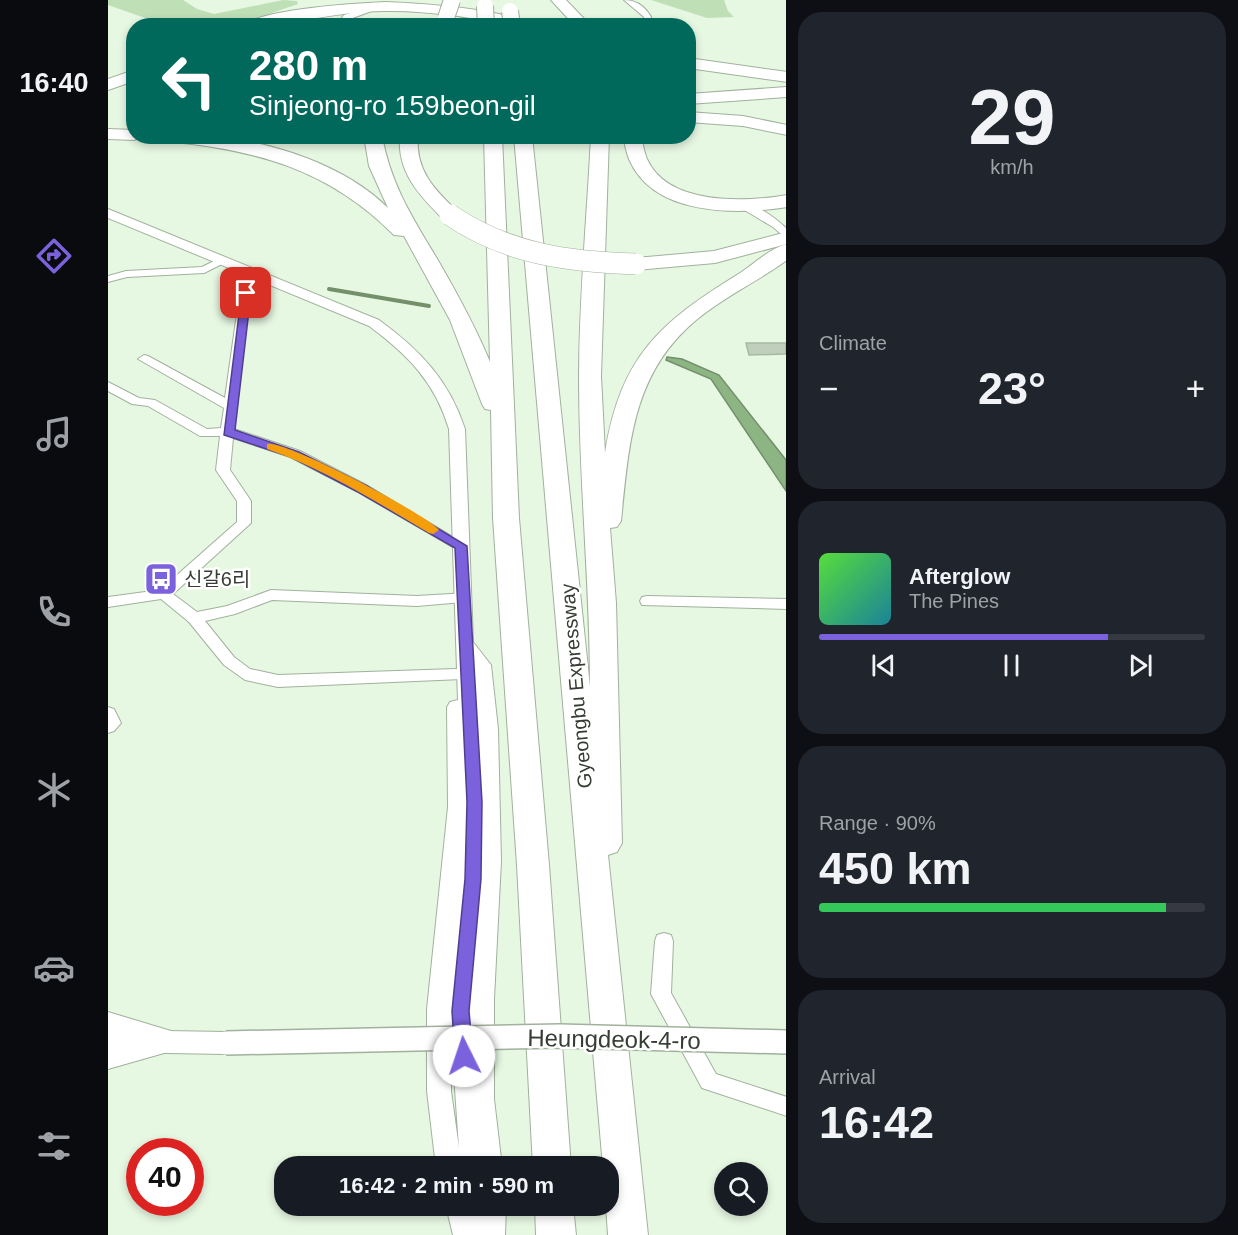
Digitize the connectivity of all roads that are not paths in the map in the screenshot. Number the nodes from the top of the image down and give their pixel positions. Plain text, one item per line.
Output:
1 (317, 0) edge
2 (452, 0) edge
3 (558, 0) edge
4 (628, 0) edge
5 (485, 3) edge
6 (374, 7) junction
7 (570, 12) junction
8 (264, 18) edge
9 (282, 18) edge
10 (346, 18) edge
11 (446, 18) edge
12 (486, 18) edge
13 (490, 18) edge
14 (576, 18) edge
15 (579, 18) edge
16 (648, 18) edge
17 (696, 60) edge
18 (696, 65) edge
19 (786, 75) edge
20 (126, 78) edge
21 (108, 85) edge
22 (786, 92) edge
23 (696, 98) edge
24 (786, 103) edge
25 (696, 109) edge
26 (696, 118) edge
27 (108, 120) edge
28 (126, 120) edge
29 (126, 130) edge
30 (786, 130) edge
31 (108, 132) edge
32 (126, 134) edge
33 (219, 144) edge
34 (375, 144) edge
35 (408, 144) edge
36 (493, 144) edge
37 (525, 144) edge
38 (600, 144) edge
39 (633, 144) edge
40 (786, 201) edge
41 (745, 206) junction
42 (108, 213) edge
43 (786, 237) edge
44 (786, 250) edge
45 (222, 260) junction
46 (432, 270) junction
47 (249, 271) junction
48 (108, 279) edge
49 (144, 359) dead end
50 (108, 386) edge
51 (230, 406) junction
52 (229, 432) junction
53 (504, 464) junction
54 (461, 546) junction
55 (164, 594) junction
56 (463, 597) junction
57 (108, 602) edge
58 (647, 602) dead end
59 (603, 603) junction
60 (786, 604) edge
61 (194, 618) junction
62 (464, 643) junction
63 (456, 675) junction
64 (108, 713) edge
65 (108, 727) edge
66 (664, 941) dead end
67 (606, 1010) junction
68 (108, 1026) edge
69 (108, 1041) edge
70 (160, 1041) junction
71 (786, 1042) edge
72 (108, 1054) edge
73 (786, 1107) edge
74 (448, 1156) edge
75 (472, 1156) edge
76 (488, 1156) edge
77 (551, 1156) edge
78 (461, 1216) edge
79 (477, 1216) edge
80 (493, 1216) edge
81 (555, 1216) edge
82 (466, 1235) edge
83 (478, 1235) edge
84 (492, 1235) edge
85 (556, 1235) edge
86 (628, 1235) edge

1 - 8 highway
2 - 11 highway, bridge
3 - 7 highway
4 - 16 street
5 - 12 highway, bridge
6 - 9 highway
6 - 10 street
6 - 13 highway
7 - 14 highway
7 - 15 highway
17 - 19 street
18 - 19 highway
20 - 21 highway
22 - 23 highway
24 - 25 highway
26 - 30 highway
27 - 28 highway
29 - 31 highway
31 - 32 highway
33 - 46 highway
34 - 46 highway
35 - 43 highway, bridge
36 - 53 highway
37 - 67 highway, Gyeongbu Expressway
38 - 59 highway
39 - 41 highway
40 - 41 highway
41 - 43 street
42 - 45 street
44 - 59 highway
45 - 47 street
45 - 48 street
46 - 53 highway
47 - 51 street
47 - 54 street
49 - 51 street
50 - 52 street
51 - 52 street
52 - 54 street
52 - 55 street
53 - 77 highway
54 - 56 street
55 - 57 street
55 - 61 street
56 - 61 street
56 - 62 street
58 - 60 street
59 - 67 highway
61 - 63 street
62 - 63 street
62 - 75 street
62 - 76 street
63 - 74 street
64 - 65 street
66 - 73 street
67 - 86 highway, Gyeongbu Expressway
68 - 70 main road
69 - 70 street, Heungdeok-4-ro
70 - 71 street, Heungdeok-4-ro, bridge
70 - 72 main road
78 - 82 street
79 - 83 street
80 - 84 street
81 - 85 highway

